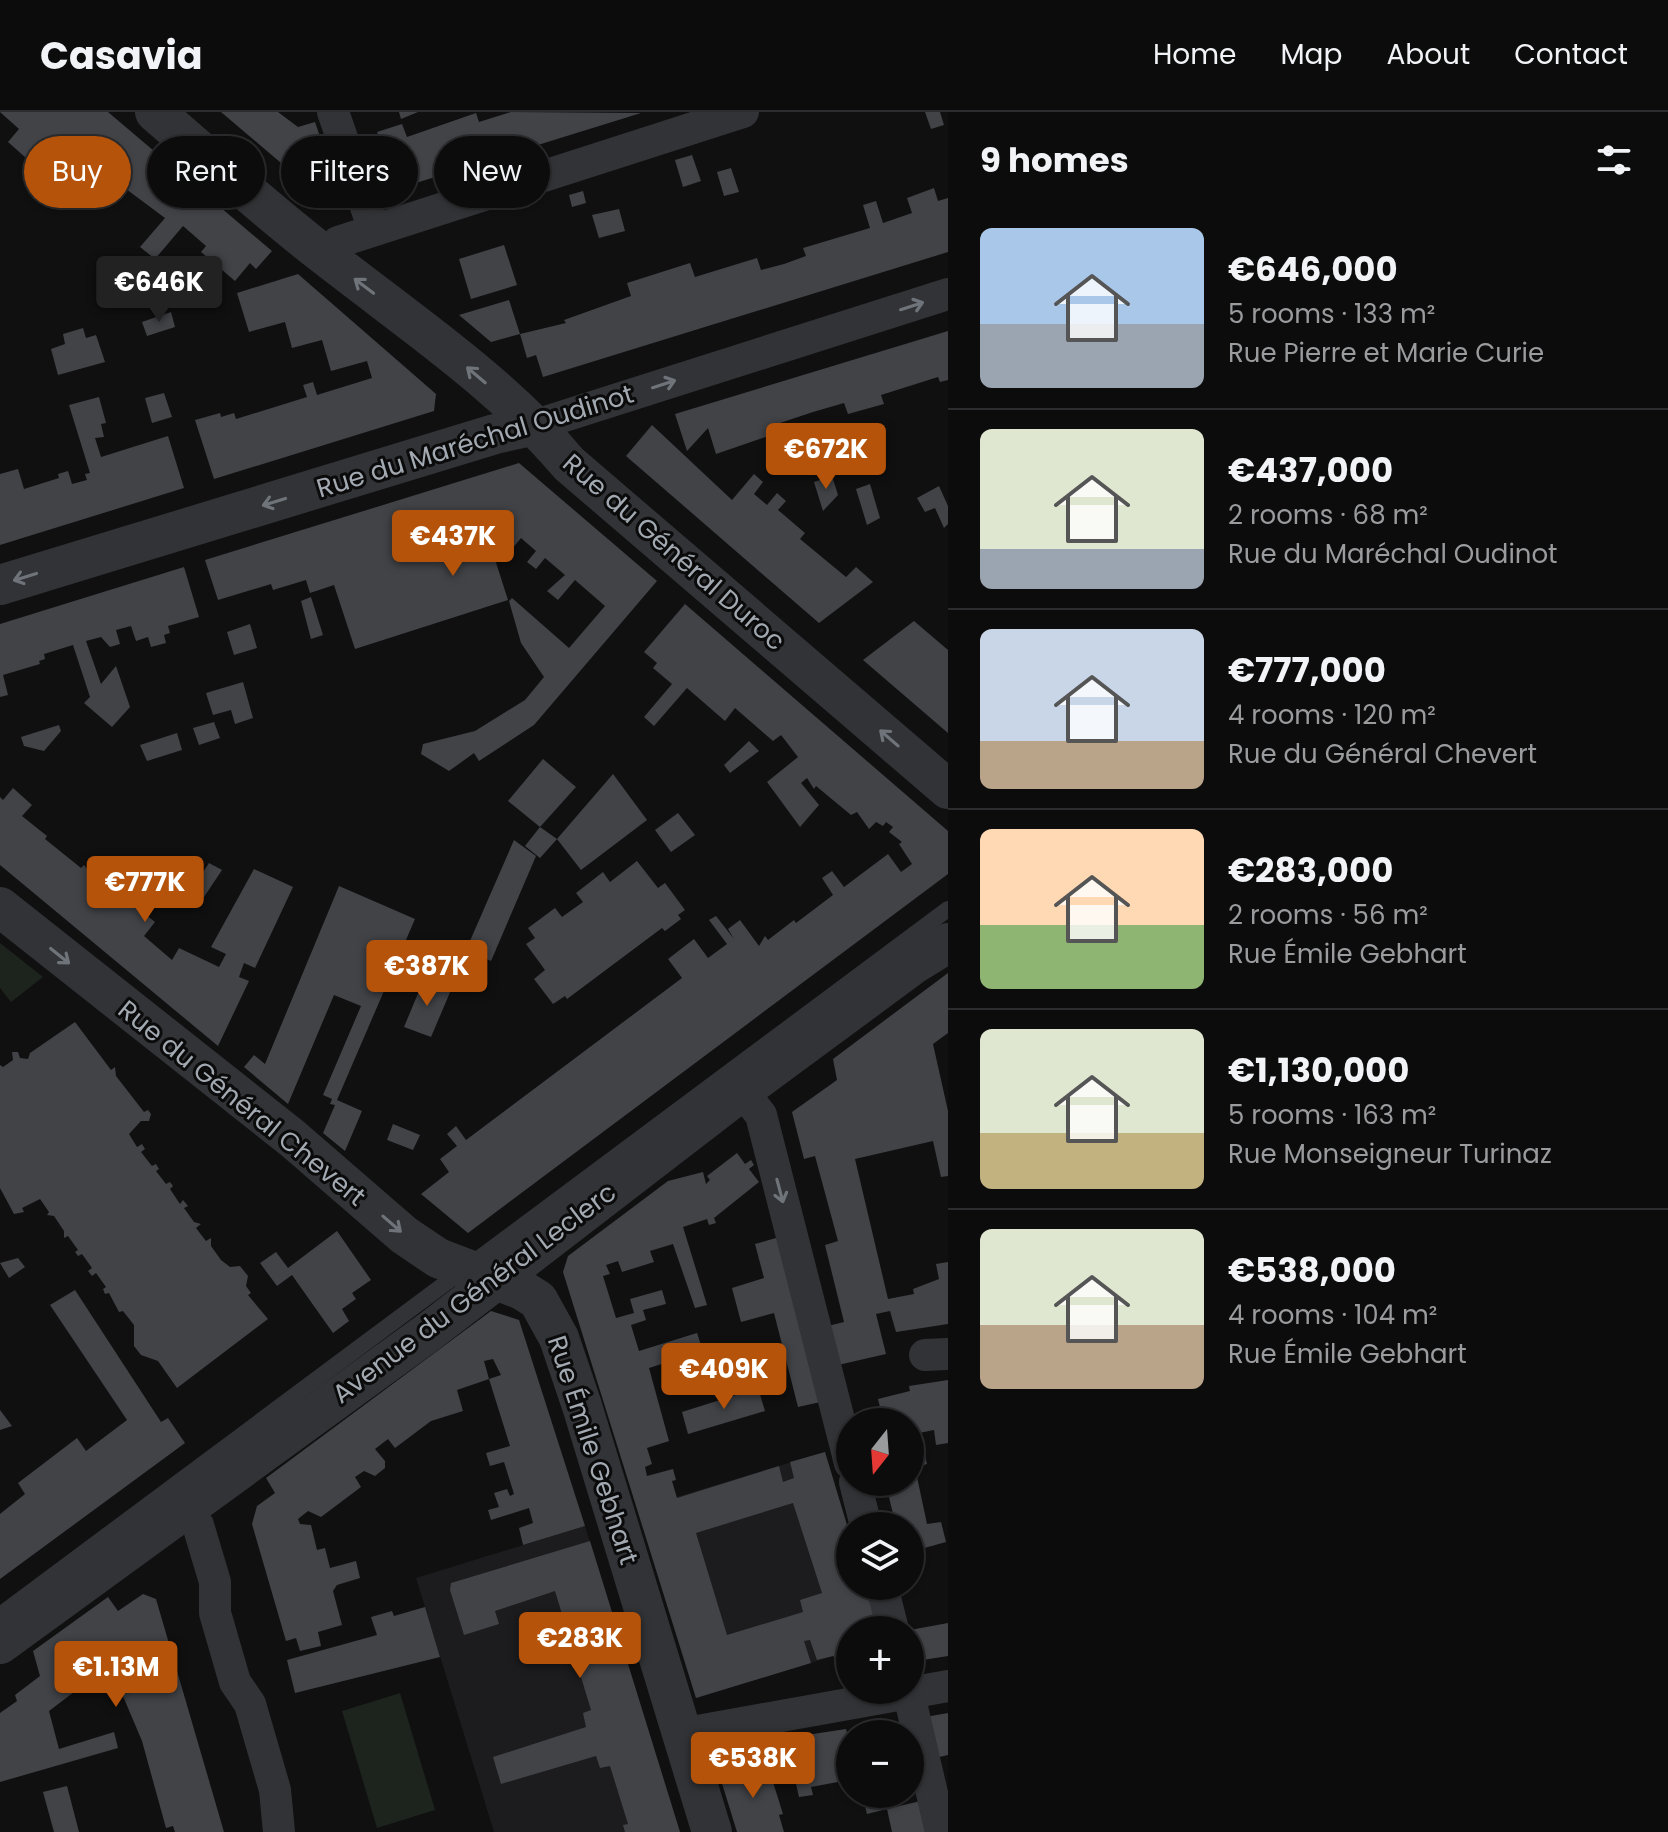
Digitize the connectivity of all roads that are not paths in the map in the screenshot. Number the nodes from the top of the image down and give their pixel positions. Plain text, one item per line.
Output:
1 (155, 112) edge
2 (333, 112) edge
3 (743, 112) edge
4 (694, 120) edge
5 (374, 230) junction
6 (326, 257) junction
7 (948, 294) edge
8 (536, 425) junction
9 (0, 585) edge
10 (948, 789) edge
11 (0, 907) edge
12 (948, 909) edge
13 (948, 943) edge
14 (735, 1083) junction
15 (480, 1276) junction
16 (836, 1408) edge
17 (178, 1498) junction
18 (0, 1615) edge
19 (0, 1644) edge
20 (948, 1686) edge
21 (924, 1689) edge
22 (840, 1704) edge
23 (912, 1704) edge
24 (681, 1734) junction
25 (277, 1825) edge
26 (712, 1832) edge
27 (941, 1832) edge

1 - 6 street, Rue du Général Duroc
2 - 5 street
3 - 4 street
4 - 5 street
5 - 6 street
8 -> 6 street, Rue du Général Duroc
8 -> 7 street, Rue du Maréchal Oudinot
8 -> 9 street, Rue du Maréchal Oudinot
10 -> 8 street, Rue du Général Duroc
11 -> 15 street, Rue du Général Chevert
12 - 14 lane
13 - 14 street, Avenue du Général Leclerc
14 - 15 street, Avenue du Général Leclerc
14 -> 16 street
15 - 17 street, Avenue du Général Leclerc
15 - 24 street, Rue Émile Gebhart
17 - 18 lane
17 - 19 street, Avenue du Général Leclerc
17 - 25 street
20 - 21 street
22 - 24 street
23 - 27 street
24 - 26 street, Rue Émile Gebhart

